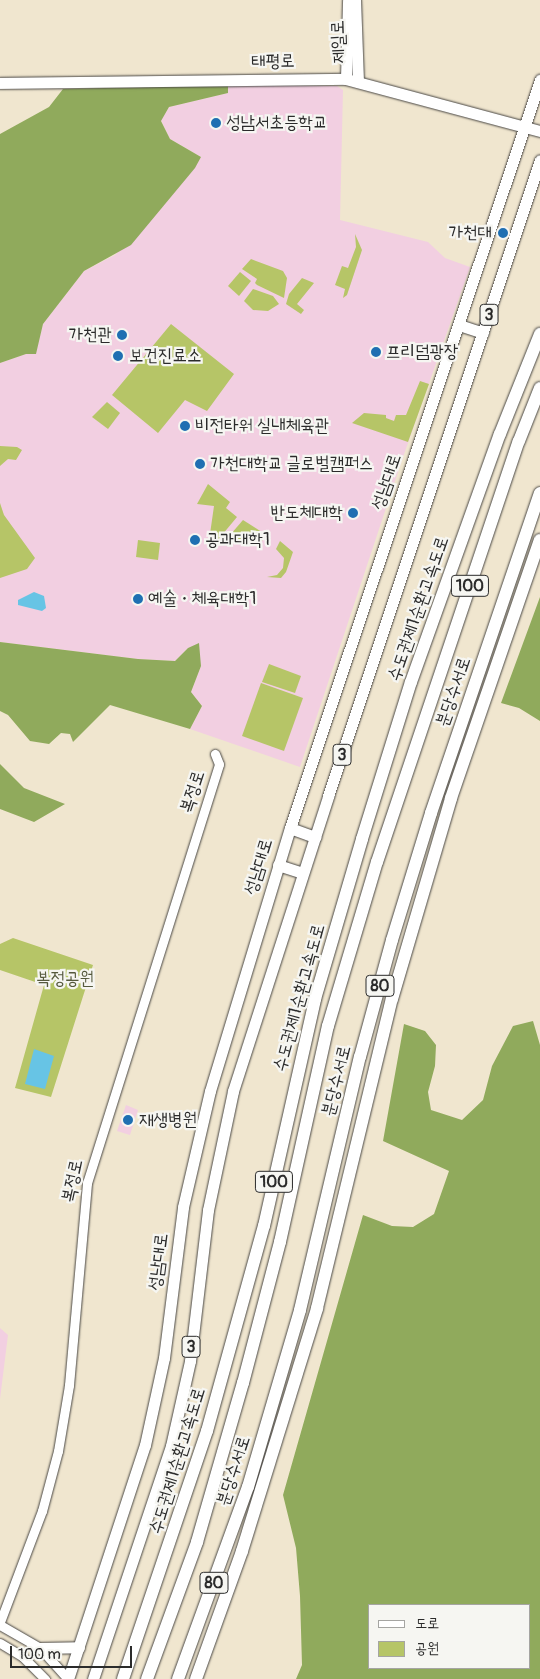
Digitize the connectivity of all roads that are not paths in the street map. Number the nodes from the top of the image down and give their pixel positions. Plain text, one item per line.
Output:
1 (348, 0) edge
2 (355, 0) edge
3 (346, 79) junction
4 (540, 80) edge
5 (358, 82) junction
6 (0, 83) edge
7 (526, 128) junction
8 (540, 132) edge
9 (540, 160) edge
10 (459, 325) junction
11 (483, 333) junction
12 (540, 334) edge
13 (540, 388) edge
14 (540, 493) edge
15 (540, 540) edge
16 (215, 754) dead end
17 (290, 828) junction
18 (315, 837) junction
19 (278, 865) junction
20 (303, 873) junction
21 (0, 1624) edge
22 (0, 1643) edge
23 (79, 1647) junction
24 (40, 1648) junction
25 (45, 1679) edge
26 (68, 1679) edge
27 (93, 1679) edge
28 (122, 1679) edge
29 (147, 1679) edge
30 (178, 1679) edge
31 (196, 1679) edge

1 - 3 main road, 제일로
2 - 5 main road, 제일로
3 - 5 main road, 태평로
3 - 6 main road, 태평로
4 - 7 main road, 성남대로 / 3
5 - 7 main road, 태평로
7 - 8 main road, 태평로
7 - 10 main road, 성남대로 / 3
9 - 11 main road, 3
10 - 11 main road
10 - 17 main road, 성남대로 / 3
11 - 18 main road, 3
12 - 28 highway, 수도권제1순환고속도로 / 100
13 - 29 highway, 수도권제1순환고속도로 / 100
14 - 30 highway, 분당수서로 / 80
15 - 31 highway, 분당수서로 / 80
16 - 21 street, 복정로
17 - 18 main road
17 - 19 main road, 성남대로 / 3
18 - 20 main road, 3
19 - 20 main road
19 - 23 main road, 성남대로 / 3
20 - 27 main road, 3
21 - 24 street
22 - 25 street
23 - 24 main road
23 - 26 main road, 성남대로 / 3
24 - 26 street

